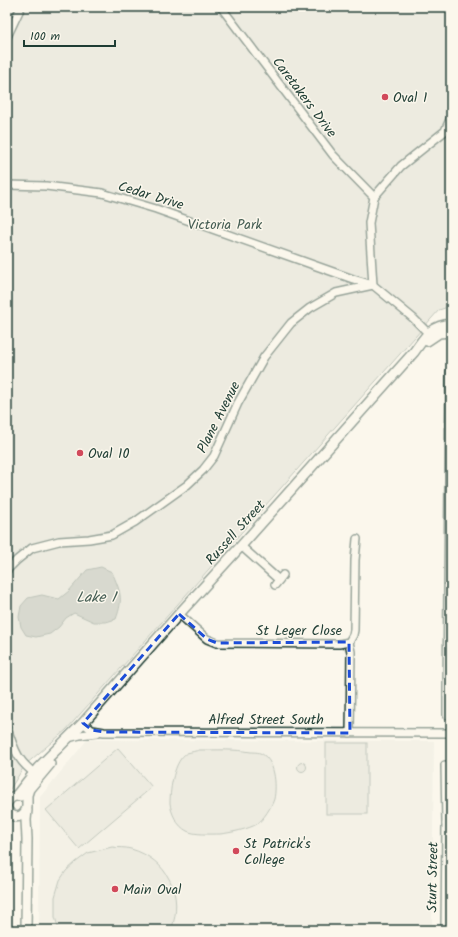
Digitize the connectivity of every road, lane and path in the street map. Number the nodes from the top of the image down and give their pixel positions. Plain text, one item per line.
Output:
1 (21, 7) edge
2 (221, 7) edge
3 (7, 37) edge
4 (451, 117) edge
5 (7, 185) edge
6 (374, 197) junction
7 (373, 285) junction
8 (451, 324) edge
9 (451, 332) edge
10 (431, 335) junction
11 (451, 371) edge
12 (357, 540) dead end
13 (242, 546) junction
14 (7, 570) edge
15 (279, 580) dead end
16 (179, 614) junction
17 (349, 642) junction
18 (449, 697) edge
19 (447, 715) dead end
20 (83, 723) junction
21 (7, 728) edge
22 (101, 732) junction
23 (350, 733) junction
24 (75, 734) junction
25 (451, 734) edge
26 (445, 766) dead end
27 (36, 775) junction
28 (16, 796) junction
29 (7, 803) edge
30 (27, 807) junction
31 (7, 809) edge
32 (12, 817) edge
33 (448, 821) edge
34 (26, 863) junction
35 (26, 930) edge
36 (445, 930) edge

1 - 3 street
2 - 6 street, Caretakers Drive
4 - 6 street
5 - 7 street, Cedar Drive
6 - 7 street
7 - 10 street
7 - 14 street, Plane Avenue
8 - 10 main road, Russell Street
9 - 10 main road, Russell Street
10 - 13 main road, Russell Street
11 - 18 street
12 - 17 street, St Leger Close
13 - 15 street
13 - 16 main road, Russell Street
16 - 17 street, St Leger Close
16 - 20 main road, Russell Street
17 - 23 street
18 - 19 street
20 - 22 street, Alfred Street South
20 - 24 main road, Russell Street
21 - 27 street
22 - 23 street, Alfred Street South
22 - 24 street
23 - 25 street, Alfred Street South
24 - 27 main road, Russell Street
26 - 33 street, Sturt Street
27 - 28 main road, Russell Street
27 - 30 main road, Russell Street
28 - 29 main road, Russell Street
28 - 30 main road
30 - 32 main road
30 - 34 main road, Russell Street
31 - 32 main road
32 - 34 main road
33 - 36 street, Sturt Street
34 - 35 main road

